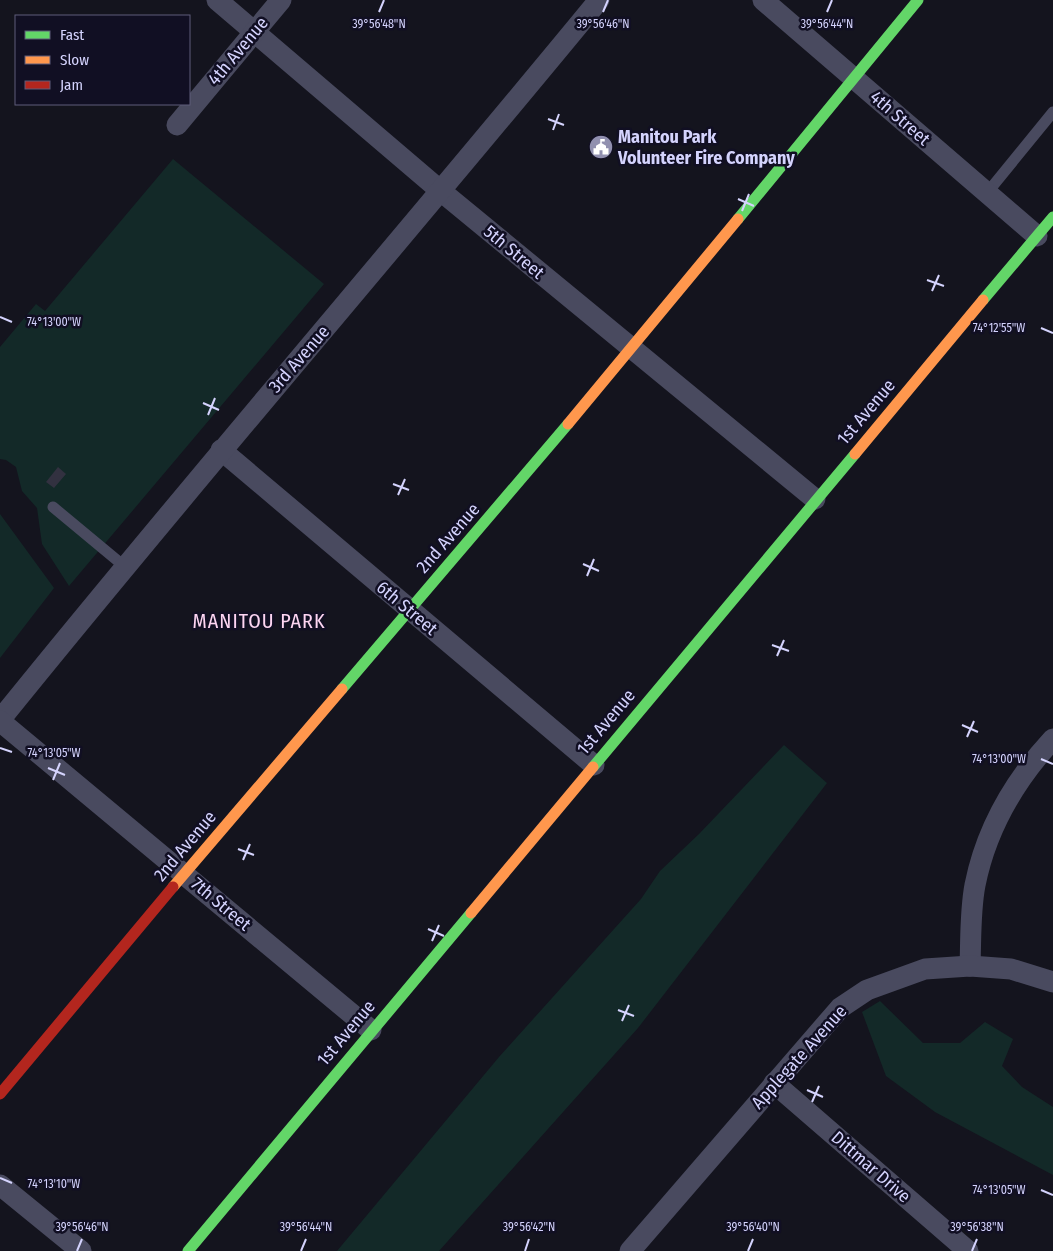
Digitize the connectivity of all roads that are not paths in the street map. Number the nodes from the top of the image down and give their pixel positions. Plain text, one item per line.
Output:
1 (217, 0) edge
2 (281, 0) edge
3 (599, 0) edge
4 (763, 0) edge
5 (918, 0) edge
6 (254, 30) junction
7 (854, 77) junction
8 (1053, 112) edge
9 (177, 125) dead end
10 (442, 192) junction
11 (987, 193) junction
12 (1053, 217) edge
13 (1037, 236) junction
14 (632, 350) junction
15 (220, 450) junction
16 (815, 500) junction
17 (53, 507) dead end
18 (124, 566) junction
19 (409, 610) junction
20 (0, 720) edge
21 (1053, 739) edge
22 (594, 764) junction
23 (184, 874) junction
24 (970, 966) junction
25 (1053, 982) edge
26 (371, 1030) junction
27 (774, 1083) junction
28 (0, 1094) edge
29 (0, 1185) edge
30 (82, 1251) edge
31 (188, 1251) edge
32 (630, 1251) edge
33 (968, 1251) edge

1 - 6 street, 5th Street
2 - 6 street, 4th Avenue
3 - 10 street, 3rd Avenue
4 - 7 street, 4th Street
5 - 7 street, 2nd Avenue
6 - 9 street, 4th Avenue
6 - 10 street, 5th Street
7 - 11 street, 4th Street
7 - 14 street, 2nd Avenue
8 - 11 lane
10 - 14 street, 5th Street
10 - 15 street, 3rd Avenue
11 - 13 street, 4th Street
12 - 13 street, 1st Avenue
13 - 16 street, 1st Avenue
14 - 16 street, 5th Street
14 - 19 street, 2nd Avenue
15 - 18 street, 3rd Avenue
15 - 19 street, 6th Street
16 - 22 street, 1st Avenue
17 - 18 lane
18 - 20 street, 3rd Avenue
19 - 22 street, 6th Street
19 - 23 street, 2nd Avenue
20 - 23 street, 7th Street
21 - 24 street
22 - 26 street, 1st Avenue
23 - 26 street, 7th Street
23 - 28 street, 2nd Avenue
24 - 25 street, Applegate Avenue
24 - 27 street, Applegate Avenue
26 - 31 street, 1st Avenue
27 - 32 street, Applegate Avenue
27 - 33 street, Dittmar Drive
29 - 30 street

